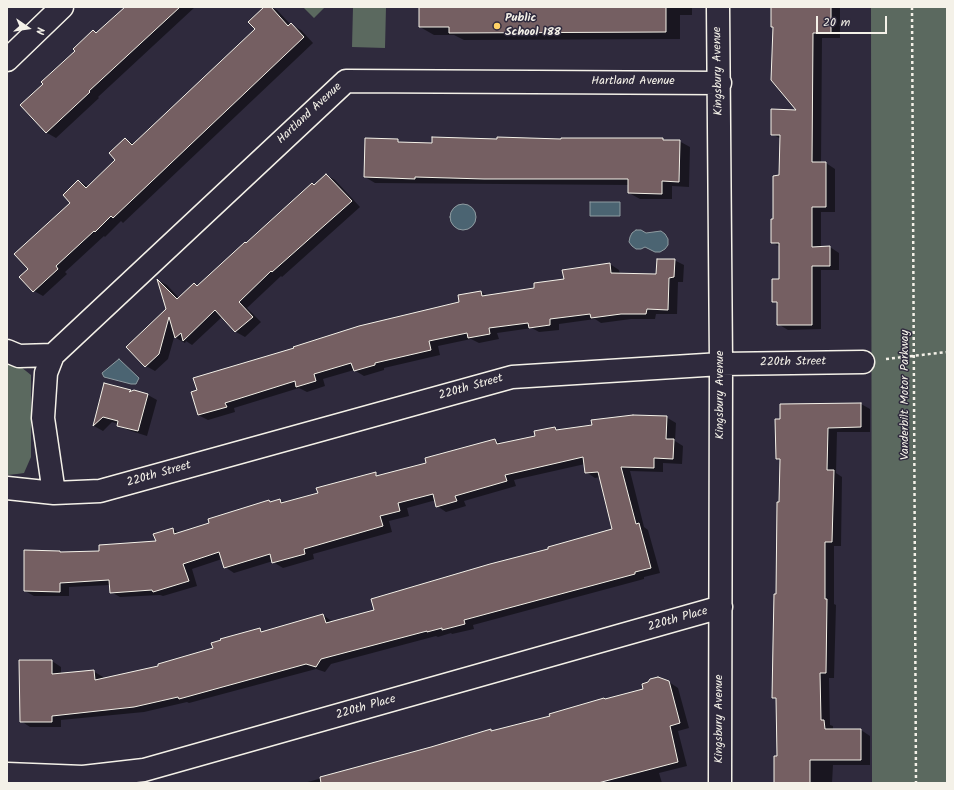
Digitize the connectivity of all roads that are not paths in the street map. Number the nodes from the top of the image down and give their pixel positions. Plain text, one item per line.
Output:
1 (62, 7) edge
2 (718, 7) edge
3 (7, 60) edge
4 (720, 83) junction
5 (7, 351) edge
6 (52, 355) junction
7 (863, 362) road end
8 (721, 364) junction
9 (7, 488) edge
10 (54, 493) junction
11 (721, 608) junction
12 (7, 774) edge
13 (720, 783) edge

1 - 3 street
2 - 4 street, Kingsbury Avenue
4 - 6 street, Hartland Avenue
4 - 8 street, Kingsbury Avenue
5 - 6 street
6 - 10 street
7 - 8 street, 220th Street
8 - 10 street, 220th Street
8 - 11 street, Kingsbury Avenue
9 - 10 street, 220th Street
11 - 12 street, 220th Place
11 - 13 street, Kingsbury Avenue

